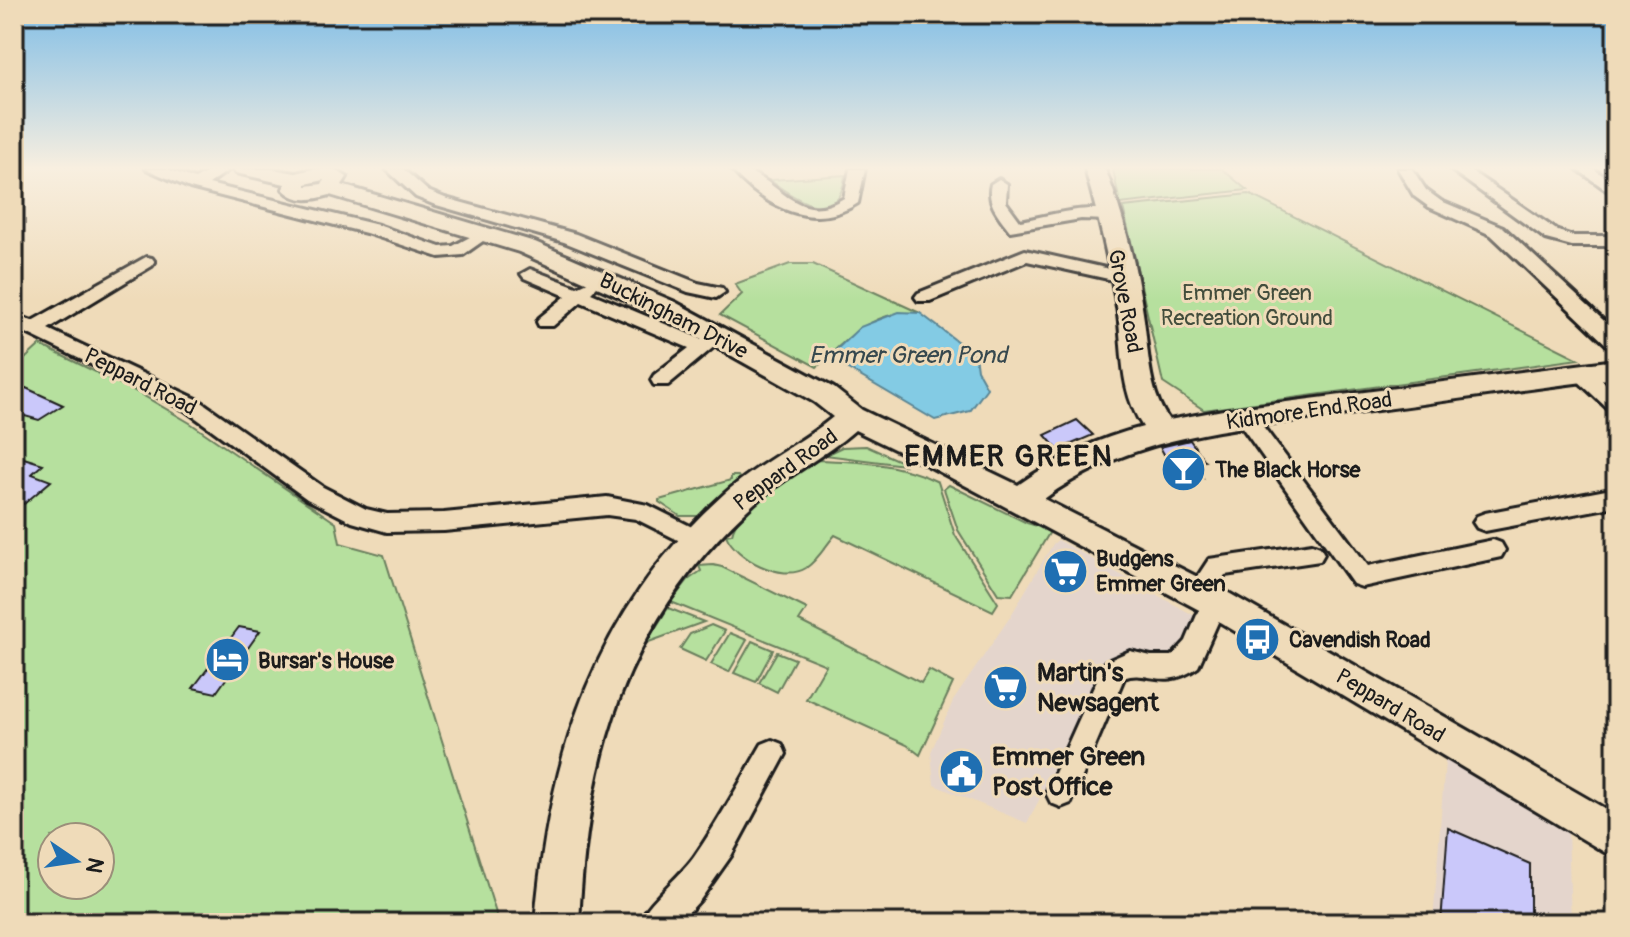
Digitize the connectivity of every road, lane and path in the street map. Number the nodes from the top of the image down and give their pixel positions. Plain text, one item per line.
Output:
1 (307, 213) edge
2 (429, 213) edge
3 (481, 213) edge
4 (1005, 213) edge
5 (1458, 213) edge
6 (1520, 213) edge
7 (1109, 215) joint
8 (485, 234) junction
9 (1616, 241) edge
10 (146, 262) dead end
11 (530, 274) dead end
12 (1547, 275) junction
13 (599, 277) junction
14 (1122, 277) junction
15 (1525, 284) dead end
16 (716, 292) dead end
17 (580, 293) junction
18 (924, 297) dead end
19 (14, 320) edge
20 (546, 322) dead end
21 (35, 328) junction
22 (711, 341) junction
23 (1616, 343) edge
24 (1616, 369) edge
25 (1582, 373) junction
26 (661, 380) dead end
27 (1616, 405) edge
28 (852, 417) junction
29 (1246, 418) junction
30 (1160, 430) junction
31 (1019, 501) junction
32 (1613, 502) edge
33 (1485, 522) dead end
34 (698, 541) junction
35 (1493, 550) dead end
36 (1312, 554) dead end
37 (1206, 598) junction
38 (772, 754) dead end
39 (1061, 793) dead end
40 (1616, 838) edge
41 (557, 923) edge
42 (655, 923) edge

1 - 8 street
2 - 8 street, Buckingham Drive
3 - 16 street, Buckingham Drive
4 - 7 street
5 - 12 street
6 - 9 street
7 - 14 street, Grove Road
8 - 13 street, Buckingham Drive
10 - 21 street
11 - 17 street
12 - 15 street
12 - 23 street
13 - 17 street
13 - 22 street, Buckingham Drive
14 - 18 street
14 - 30 street, Grove Road
17 - 20 street
17 - 22 street
19 - 21 street, Peppard Road
21 - 34 street, Peppard Road
22 - 26 street
22 - 28 street, Buckingham Drive
24 - 25 street, Kidmore End Road
25 - 27 street
25 - 29 street, Kidmore End Road
28 - 31 street, Peppard Road
28 - 34 street, Peppard Road
29 - 30 street, Kidmore End Road
29 - 35 street
30 - 31 street, Kidmore End Road
31 - 37 street, Peppard Road
32 - 33 street
34 - 41 street
36 - 37 street
37 - 39 street
37 - 40 street, Peppard Road
38 - 42 street

